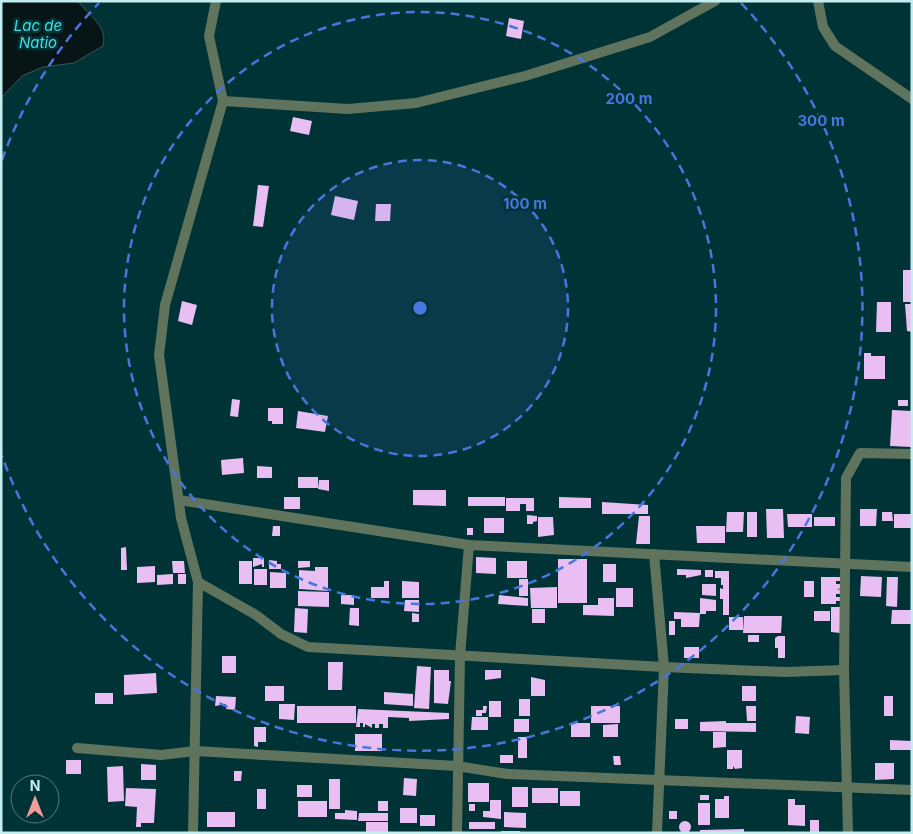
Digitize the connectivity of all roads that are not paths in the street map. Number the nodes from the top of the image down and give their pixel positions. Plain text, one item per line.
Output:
1 (216, 1) edge
2 (714, 1) edge
3 (818, 1) edge
4 (912, 99) edge
5 (223, 102) junction
6 (912, 454) edge
7 (179, 500) junction
8 (469, 545) junction
9 (654, 554) junction
10 (847, 562) junction
11 (912, 567) edge
12 (198, 582) junction
13 (460, 656) junction
14 (664, 667) junction
15 (844, 670) junction
16 (77, 748) dead end
17 (195, 751) junction
18 (456, 766) junction
19 (660, 779) junction
20 (847, 788) junction
21 (912, 790) edge
22 (193, 833) edge
23 (457, 833) edge
24 (657, 833) edge
25 (848, 833) edge

1 - 5 street
2 - 5 street
3 - 4 street
5 - 7 street
6 - 10 street
7 - 8 street
7 - 12 street
8 - 9 street
8 - 13 street
9 - 10 street
9 - 14 street
10 - 11 street
10 - 15 street
12 - 13 street
12 - 17 street
13 - 14 street
13 - 18 street
14 - 15 street
14 - 19 street
15 - 20 street
16 - 17 street
17 - 18 street
17 - 22 street
18 - 19 street
18 - 23 street
19 - 20 street
19 - 24 street
20 - 21 street
20 - 25 street

